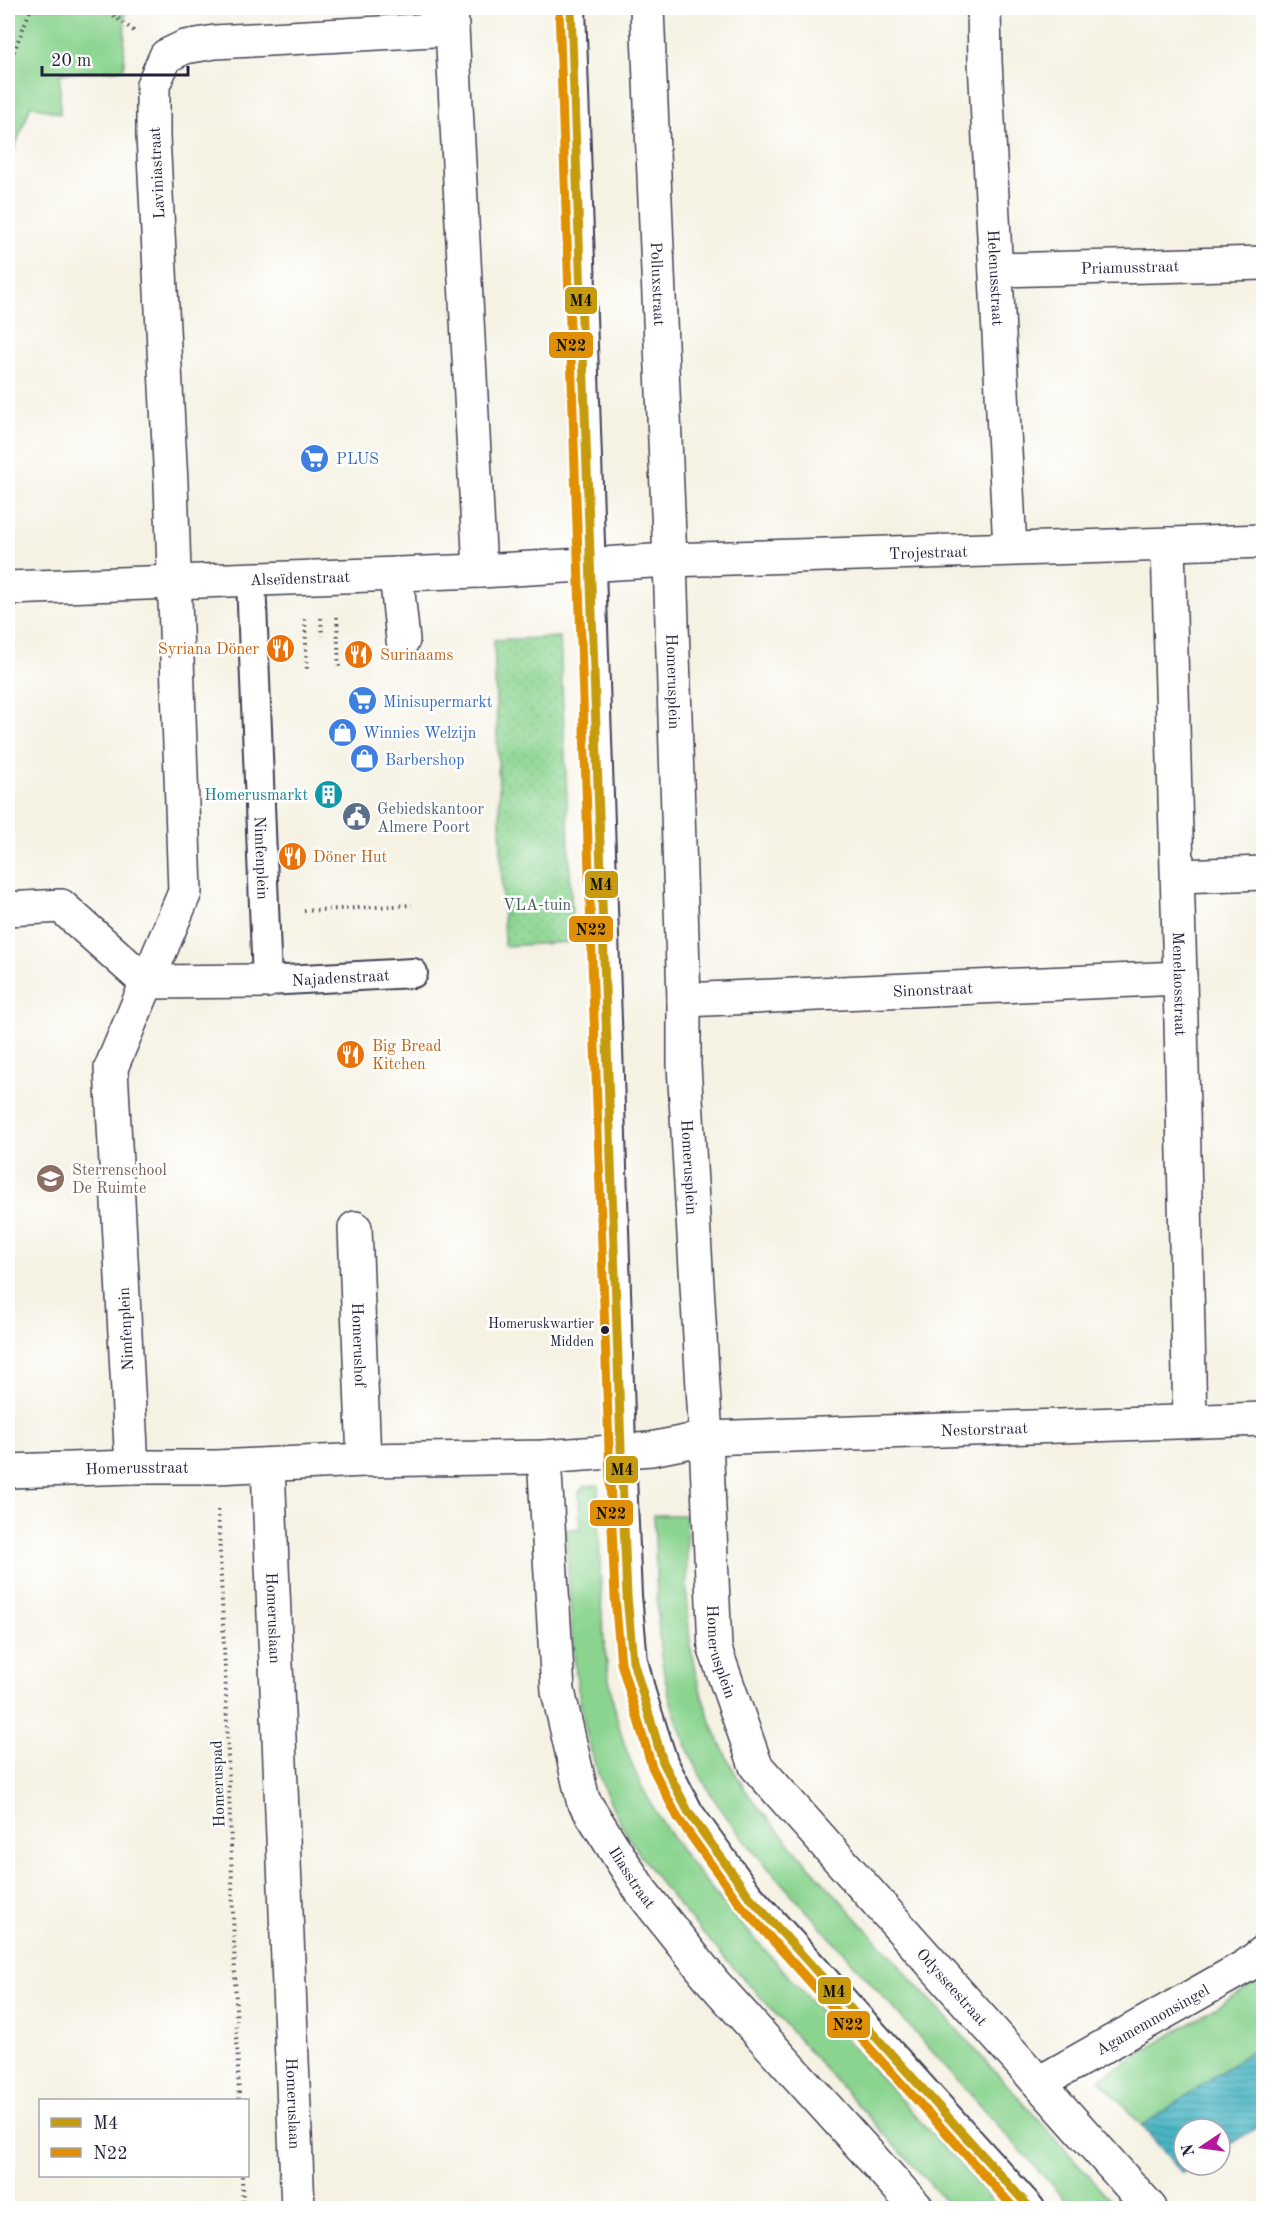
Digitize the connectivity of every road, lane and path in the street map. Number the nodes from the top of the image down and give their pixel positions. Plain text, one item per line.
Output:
1 (31, 8) edge
2 (571, 8) edge
3 (647, 8) edge
4 (984, 8) edge
5 (452, 18) edge
6 (8, 75) edge
7 (1263, 263) edge
8 (996, 270) junction
9 (1263, 541) edge
10 (1168, 544) junction
11 (1010, 548) junction
12 (670, 560) junction
13 (592, 565) junction
14 (480, 571) junction
15 (396, 574) junction
16 (251, 579) junction
17 (174, 582) junction
18 (8, 588) edge
19 (337, 610) dead end
20 (321, 611) dead end
21 (305, 612) dead end
22 (322, 636) dead end
23 (403, 640) dead end
24 (339, 670) dead end
25 (307, 672) dead end
26 (1263, 873) edge
27 (1178, 876) junction
28 (412, 904) dead end
29 (8, 909) edge
30 (265, 913) junction
31 (413, 973) dead end
32 (1180, 978) junction
33 (267, 981) junction
34 (146, 982) junction
35 (684, 1000) junction
36 (355, 1228) dead end
37 (1263, 1419) edge
38 (1190, 1422) junction
39 (706, 1438) junction
40 (621, 1452) junction
41 (544, 1457) junction
42 (364, 1460) junction
43 (268, 1466) junction
44 (132, 1467) junction
45 (216, 1467) junction
46 (8, 1471) edge
47 (756, 1766) joint
48 (1263, 1952) edge
49 (1039, 2083) junction
50 (239, 2099) edge
51 (242, 2177) edge
52 (243, 2208) edge
53 (298, 2208) edge
54 (917, 2208) edge
55 (1030, 2208) edge
56 (1150, 2208) edge

1 - 6 path
2 - 13 lane
3 - 12 street, Polluxstraat
4 - 8 street, Helenusstraat
5 - 14 street, Laviniastraat
5 - 17 street, Laviniastraat
7 - 8 street, Priamusstraat
8 - 11 street, Helenusstraat
9 - 10 street, Trojestraat
10 - 11 street, Trojestraat
10 - 27 street, Menelaosstraat
11 - 12 street, Trojestraat
12 - 13 street, Trojestraat
12 - 35 street, Homerusplein
13 - 14 street, Alseïdenstraat
13 - 40 lane
14 - 15 street, Alseïdenstraat
15 - 16 street, Alseïdenstraat
15 - 23 street
16 - 17 street, Alseïdenstraat
16 - 30 lane, Nimfenplein
17 - 18 street, Alseïdenstraat
17 - 34 street, Nimfenplein
19 - 24 path
20 - 22 path
21 - 25 path
26 - 27 street
27 - 32 street, Menelaosstraat
28 - 30 path
29 - 34 street
30 - 33 lane, Nimfenplein
31 - 33 lane, Najadenstraat
32 - 35 street, Sinonstraat
32 - 38 street, Menelaosstraat
33 - 34 street
34 - 44 street, Nimfenplein
35 - 39 street, Homerusplein
36 - 42 street, Homerushof
37 - 38 street, Nestorstraat
38 - 39 street, Nestorstraat
39 - 40 street
39 - 47 street, Homerusplein
40 - 41 street
40 - 55 lane
41 - 42 street
41 - 54 street, Iliasstraat
42 - 43 street
43 - 45 street, Homerusstraat
43 - 53 street, Homeruslaan
44 - 45 street, Homerusstraat
44 - 46 street, Homerusstraat
45 - 50 path, Homeruspad
47 - 49 street, Odysseestraat
48 - 49 street, Agamemnonsingel
49 - 56 street, Odysseestraat
51 - 52 path

